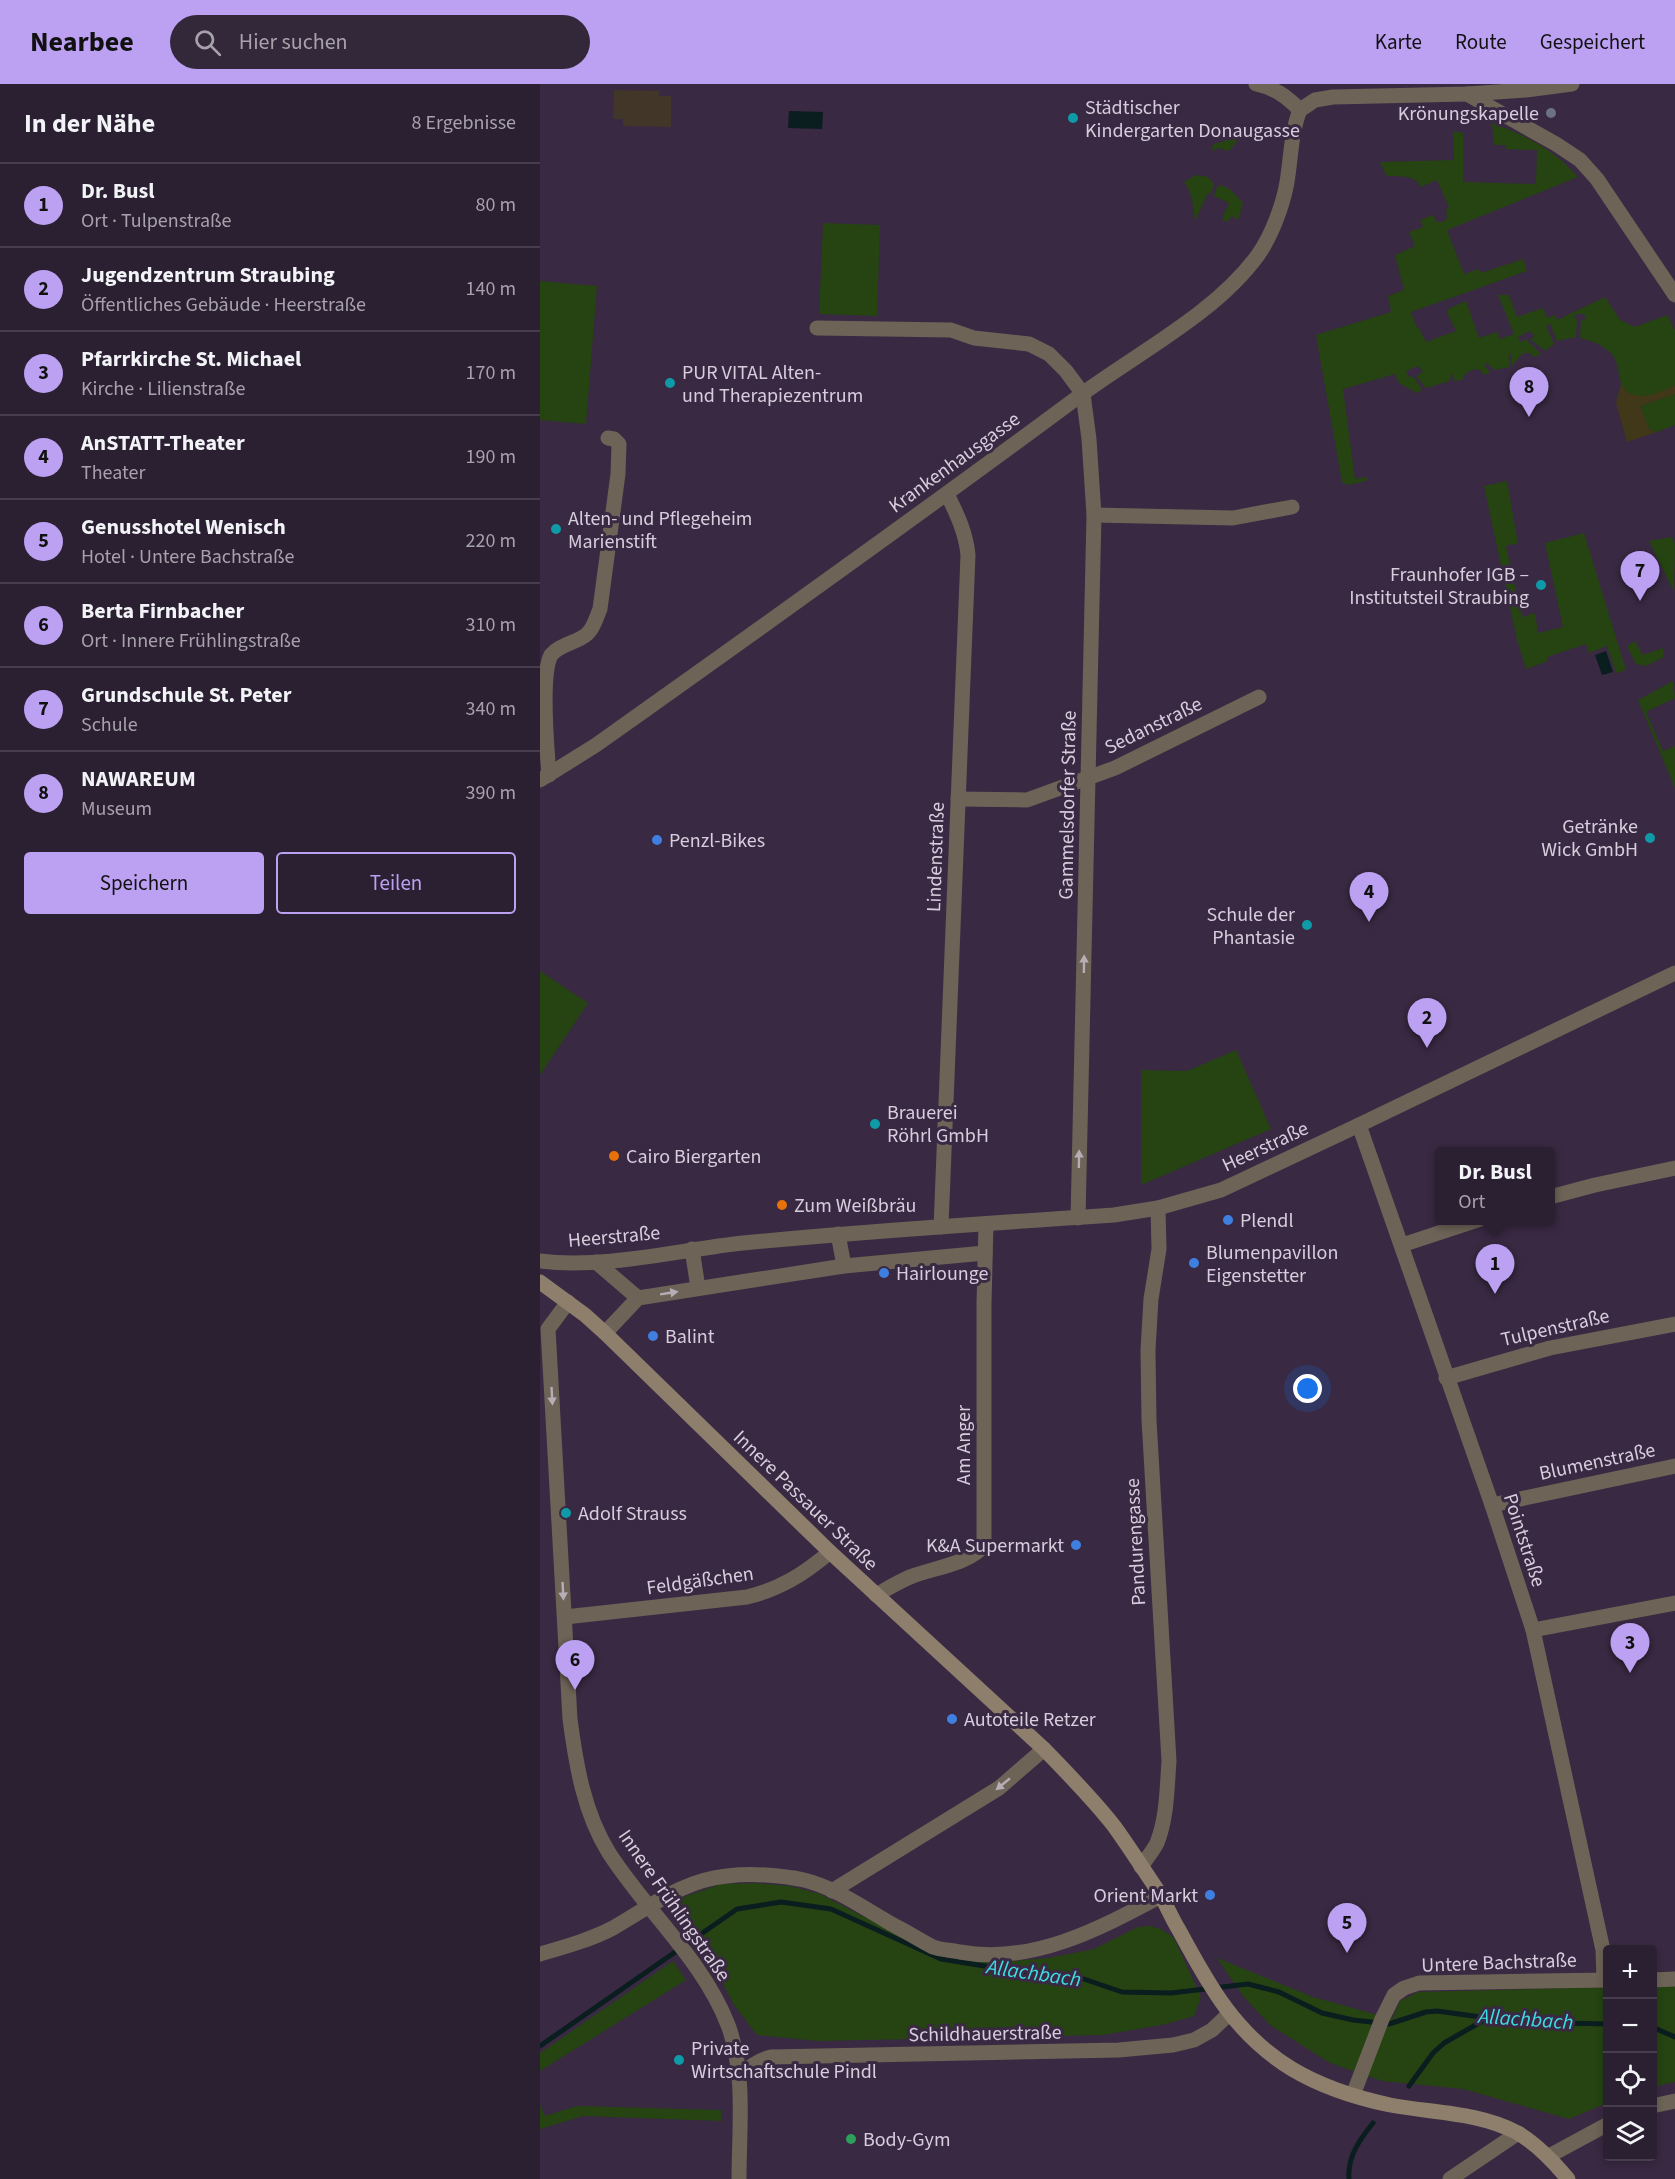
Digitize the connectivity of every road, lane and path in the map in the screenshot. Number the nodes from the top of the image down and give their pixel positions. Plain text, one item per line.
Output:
1 (1256, 84) edge
2 (1572, 84) edge
3 (1431, 89) edge
4 (1467, 94) junction
5 (1300, 110) junction
6 (1675, 295) edge
7 (817, 328) dead end
8 (1083, 394) junction
9 (608, 438) dead end
10 (947, 494) junction
11 (1292, 507) dead end
12 (1094, 515) junction
13 (1259, 697) dead end
14 (545, 778) edge
15 (1088, 778) junction
16 (958, 799) junction
17 (1675, 973) edge
18 (1359, 1125) junction
19 (1675, 1168) edge
20 (1555, 1196) edge
21 (1158, 1208) junction
22 (1078, 1218) junction
23 (986, 1224) junction
24 (1465, 1225) edge
25 (941, 1227) junction
26 (838, 1234) junction
27 (1402, 1245) junction
28 (692, 1250) junction
29 (985, 1253) junction
30 (540, 1261) edge
31 (596, 1262) junction
32 (844, 1266) junction
33 (540, 1282) edge
34 (698, 1288) junction
35 (638, 1298) junction
36 (568, 1302) junction
37 (1675, 1324) edge
38 (605, 1333) junction
39 (1446, 1378) junction
40 (1675, 1466) edge
41 (1492, 1505) junction
42 (830, 1552) junction
43 (876, 1595) junction
44 (1675, 1603) edge
45 (565, 1617) junction
46 (1533, 1630) junction
47 (1044, 1749) junction
48 (1141, 1867) junction
49 (832, 1891) junction
50 (1161, 1896) junction
51 (648, 1906) junction
52 (1603, 1950) edge
53 (540, 1954) edge
54 (1675, 1979) edge
55 (1603, 1980) edge
56 (1657, 1980) edge
57 (1226, 2011) junction
58 (738, 2077) junction
59 (1353, 2095) junction
60 (1675, 2101) edge
61 (1657, 2105) edge
62 (1603, 2127) edge
63 (1518, 2133) junction
64 (1549, 2156) junction
65 (738, 2179) edge
66 (1450, 2179) edge
67 (1568, 2179) edge

1 - 5 street
2 - 4 street
3 - 4 street
3 - 5 street
4 - 6 street
5 - 8 street, Krankenhausgasse
7 - 8 street
8 - 10 street, Krankenhausgasse
8 - 12 street, Gammelsdorfer Straße
9 - 14 street
10 - 14 street, Krankenhausgasse
10 - 16 street, Lindenstraße
11 - 12 street
12 - 15 street, Gammelsdorfer Straße
13 - 15 street, Sedanstraße
15 - 16 street, Sedanstraße
22 -> 15 street, Gammelsdorfer Straße
16 - 25 street, Lindenstraße
17 - 18 street, Heerstraße
18 - 21 street, Heerstraße
18 - 27 street, Pointstraße
19 - 20 street
21 - 22 street, Heerstraße
21 - 48 street, Pandurengasse
22 - 23 street, Heerstraße
23 - 25 street, Heerstraße
23 - 29 street, Am Anger
24 - 27 street
25 - 26 street, Heerstraße
26 - 28 street, Heerstraße
26 - 32 street
27 - 39 street, Pointstraße
28 - 31 street, Heerstraße
28 - 34 street
29 - 32 street
29 - 43 street, Am Anger
30 - 31 street, Heerstraße
31 - 35 street
32 - 34 street
33 - 36 main road, Innere Passauer Straße
35 -> 34 street
35 - 38 street
36 - 38 main road, Innere Passauer Straße
36 -> 45 street, Innere Frühlingstraße
37 - 39 street, Tulpenstraße
38 - 42 main road, Innere Passauer Straße
39 - 41 street, Pointstraße
40 - 41 street, Blumenstraße
41 - 46 street, Pointstraße
42 - 43 main road, Innere Passauer Straße
42 - 45 street, Feldgäßchen
43 - 47 main road, Innere Passauer Straße
44 - 46 street
45 - 51 street, Innere Frühlingstraße
46 - 52 street, Pointstraße
47 - 48 main road, Innere Passauer Straße
47 -> 49 street
48 - 50 main road, Innere Passauer Straße
49 - 50 street
49 - 51 street
50 - 57 main road, Innere Passauer Straße
51 - 53 street
51 - 58 street, Innere Frühlingstraße
54 - 56 street
55 - 59 street, Untere Bachstraße
57 - 58 street, Schildhauerstraße
57 - 59 main road, Innere Passauer Straße
58 - 65 street, Innere Frühlingstraße
59 - 63 main road, Innere Passauer Straße
60 - 61 street
62 - 64 street
63 - 64 main road, Innere Passauer Straße
63 - 66 street
64 - 67 main road, Innere Passauer Straße

